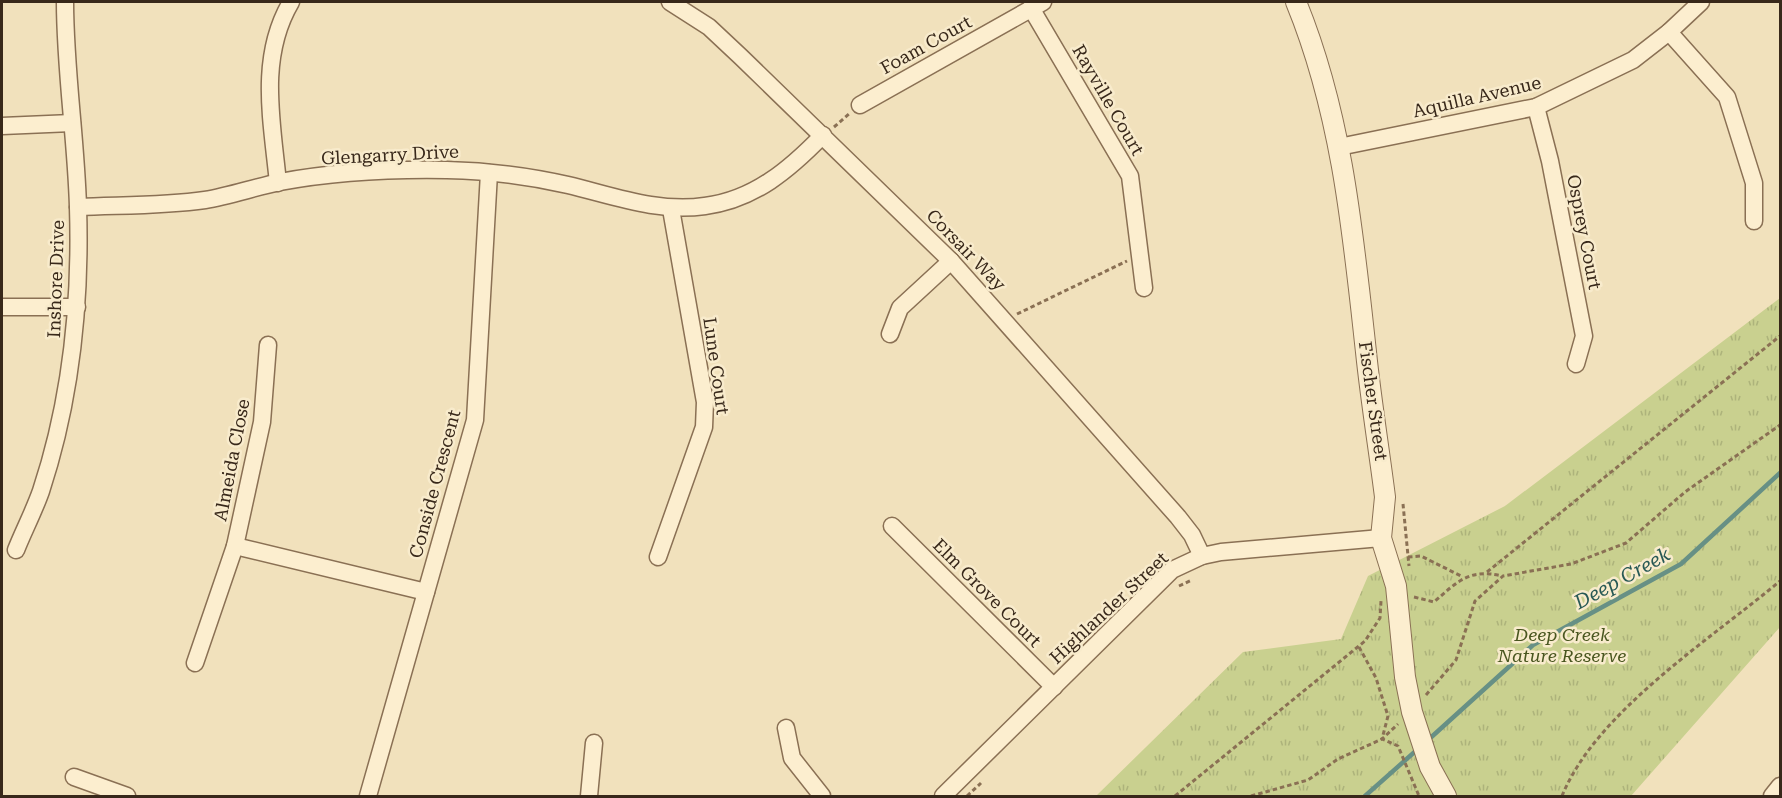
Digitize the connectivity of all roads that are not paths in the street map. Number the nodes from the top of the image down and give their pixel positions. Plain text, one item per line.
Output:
1 (65, 2) edge
2 (291, 2) edge
3 (1296, 2) edge
4 (1701, 2) edge
5 (680, 4) edge
6 (1037, 5) edge
7 (1670, 32) junction
8 (860, 105) road end
9 (1536, 107) junction
10 (72, 123) junction
11 (2, 126) edge
12 (823, 135) junction
13 (1340, 147) junction
14 (489, 173) junction
15 (278, 183) junction
16 (78, 207) junction
17 (671, 209) junction
18 (1754, 221) dead end
19 (951, 261) junction
20 (1144, 288) dead end
21 (2, 307) edge
22 (77, 307) junction
23 (890, 334) dead end
24 (268, 345) dead end
25 (1576, 364) dead end
26 (892, 526) dead end
27 (1382, 538) junction
28 (235, 546) junction
29 (16, 550) dead end
30 (1202, 556) junction
31 (658, 557) dead end
32 (426, 592) junction
33 (195, 663) dead end
34 (1054, 687) junction
35 (786, 728) dead end
36 (594, 743) dead end
37 (74, 777) dead end
38 (1780, 786) edge
39 (127, 796) edge
40 (368, 796) edge
41 (589, 796) edge
42 (822, 796) edge
43 (943, 796) edge
44 (1446, 796) edge
45 (1772, 796) edge

1 - 10 street, Inshore Drive
2 - 15 street
3 - 13 street, Fischer Street
4 - 7 street, Aquilla Avenue
5 - 12 street, Corsair Way
6 - 8 street, Foam Court
6 - 20 street, Rayville Court
7 - 9 street, Aquilla Avenue
7 - 18 street
9 - 13 street, Aquilla Avenue
9 - 25 street, Osprey Court
10 - 11 street
10 - 16 street, Inshore Drive
12 - 17 street, Glengarry Drive
12 - 19 street, Corsair Way
13 - 27 street, Fischer Street
14 - 15 street, Glengarry Drive
14 - 17 street, Glengarry Drive
14 - 32 street, Conside Crescent
15 - 16 street, Glengarry Drive
16 - 22 street, Inshore Drive
17 - 31 street, Lune Court
19 - 23 street
19 - 30 street, Corsair Way
21 - 22 street
22 - 29 street, Inshore Drive
24 - 28 street, Almeida Close
26 - 34 street, Elm Grove Court
27 - 30 street, Highlander Street
27 - 44 street, Fischer Street
28 - 32 street, Almeida Close
28 - 33 street, Almeida Close
30 - 34 street, Highlander Street
32 - 40 street, Conside Crescent
34 - 43 street, Highlander Street
35 - 42 street
36 - 41 street
37 - 39 street
38 - 45 street

